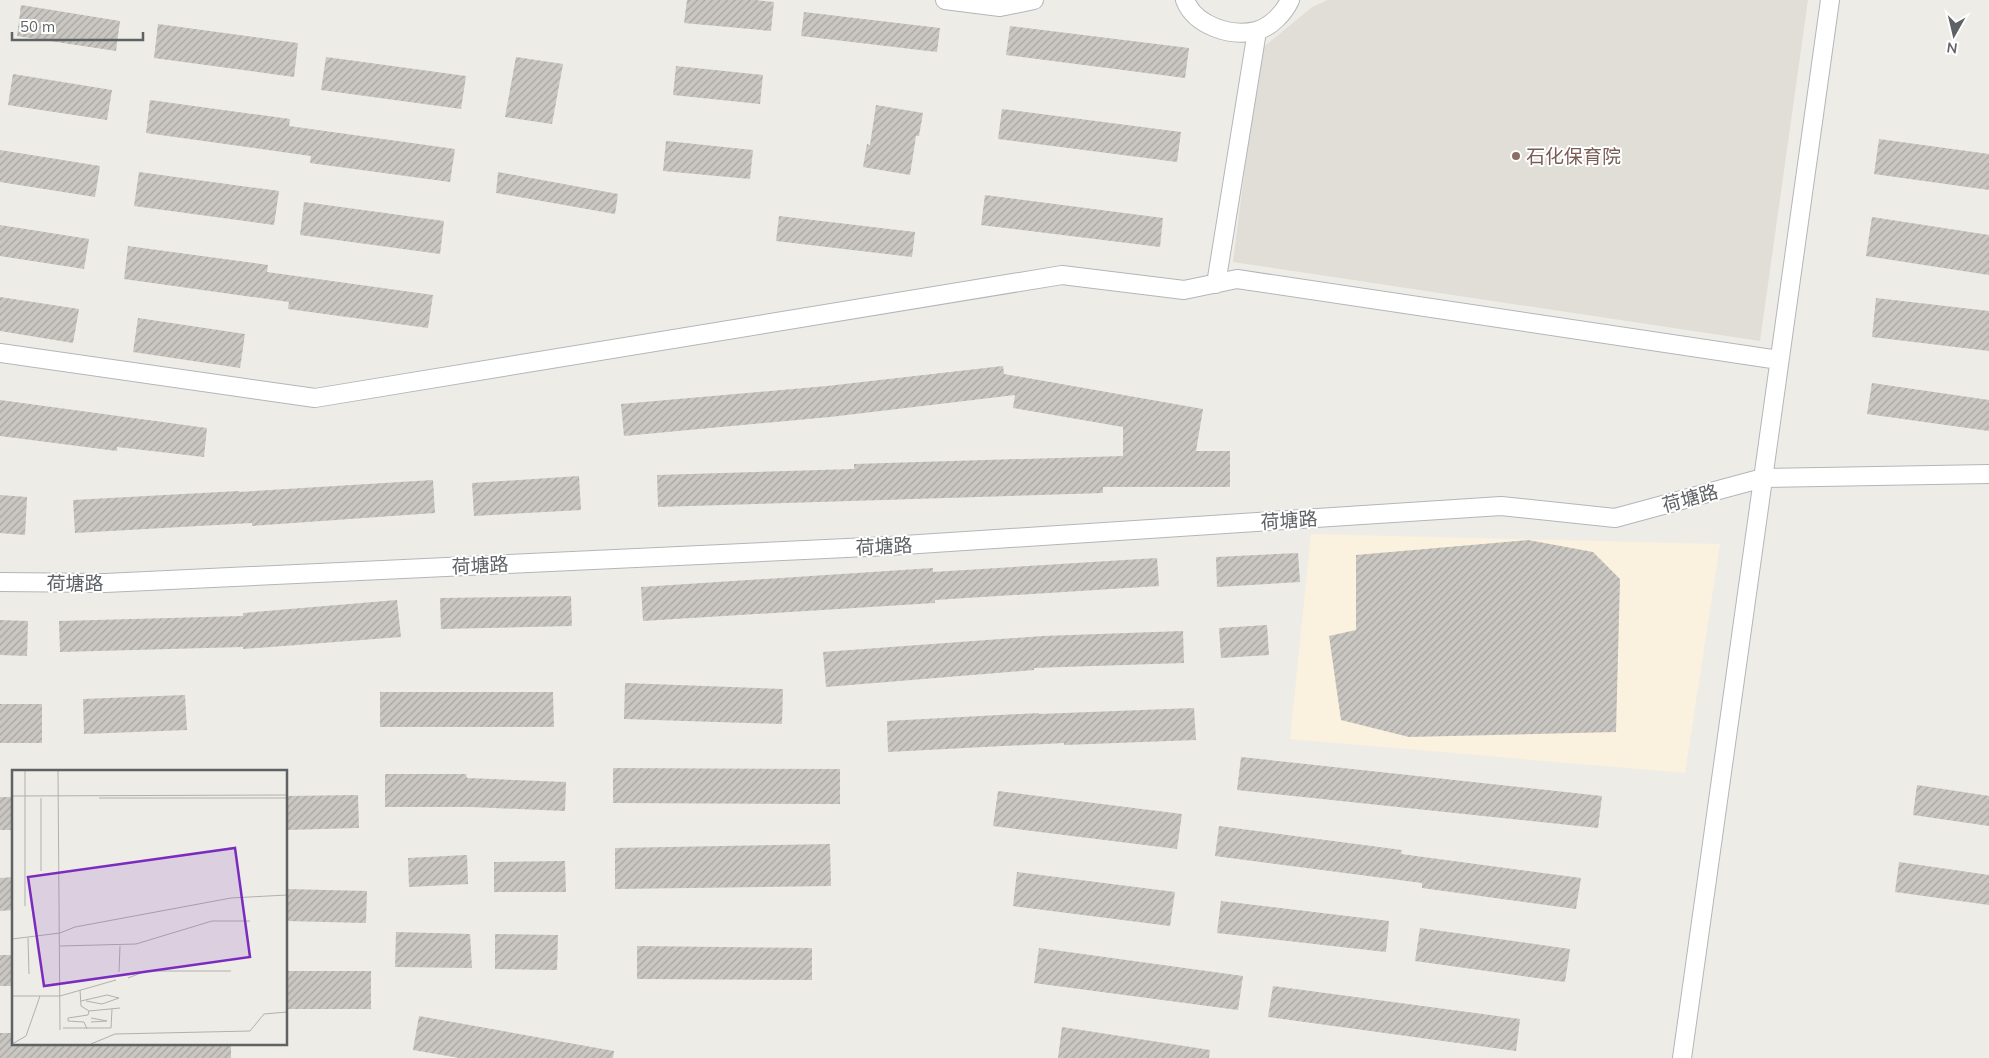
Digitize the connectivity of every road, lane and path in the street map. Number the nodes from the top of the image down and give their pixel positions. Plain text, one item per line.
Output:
1 (945, 0) edge
2 (1034, 0) edge
3 (1185, 0) edge
4 (1290, 0) edge
5 (1830, 0) edge
6 (1257, 31) junction
7 (1216, 284) junction
8 (0, 353) edge
9 (1779, 360) junction
10 (1989, 474) edge
11 (1763, 478) junction
12 (0, 582) edge
13 (1682, 1058) edge

1 - 2 street
3 - 6 street
4 - 6 street
5 - 9 street
6 - 7 street
7 - 8 street
7 - 9 street
9 - 11 street
10 - 11 street, 荷塘路
11 - 12 street, 荷塘路
11 - 13 street

